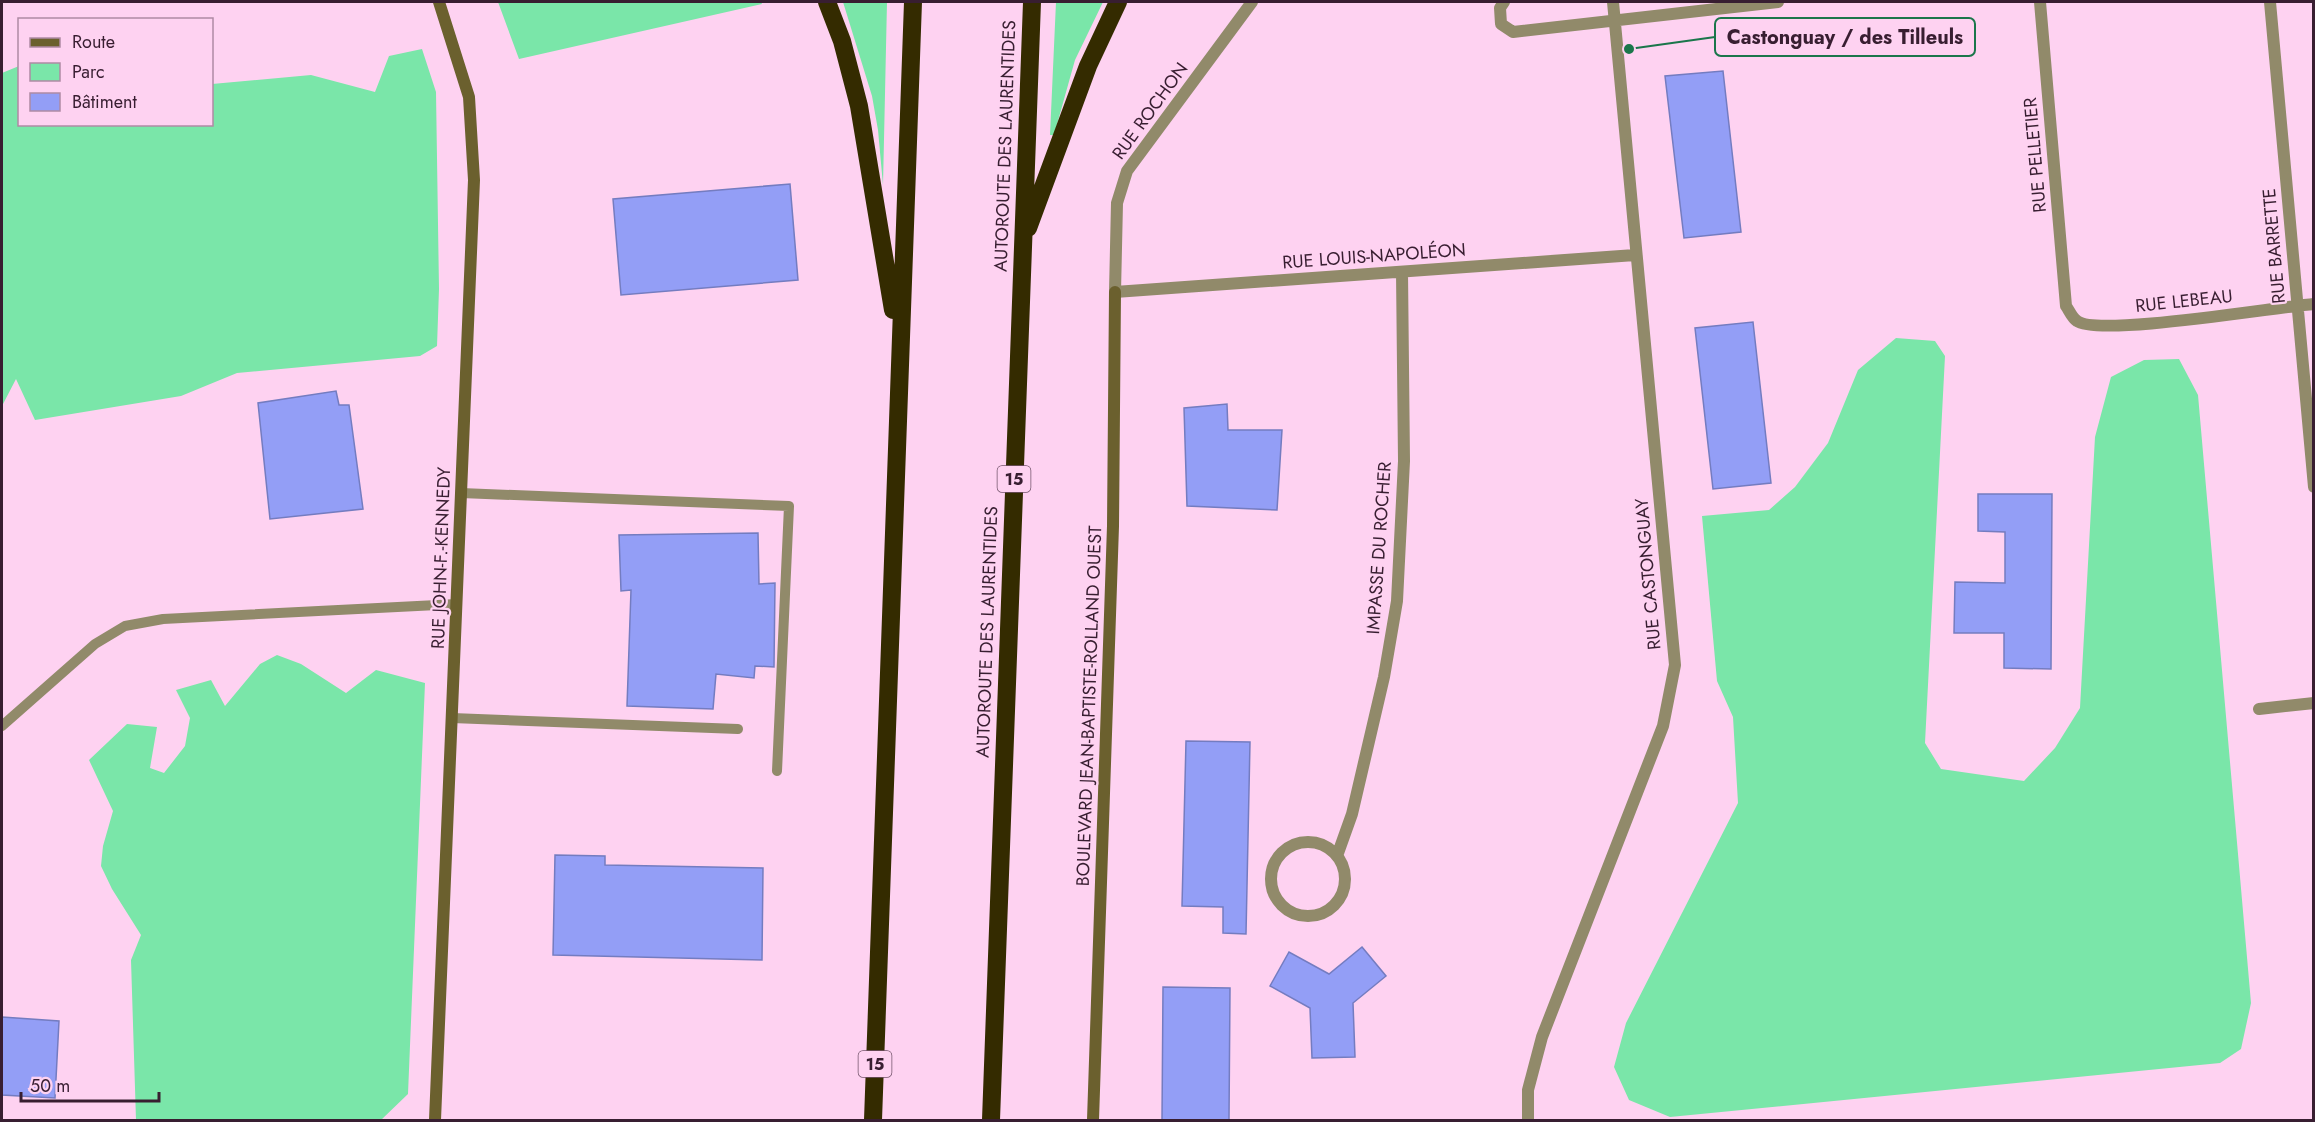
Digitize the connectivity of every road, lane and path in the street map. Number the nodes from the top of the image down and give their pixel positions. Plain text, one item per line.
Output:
1 (439, 2) edge
2 (827, 2) edge
3 (913, 2) edge
4 (1032, 2) edge
5 (1118, 2) edge
6 (1252, 2) edge
7 (1503, 2) edge
8 (1613, 2) edge
9 (1778, 2) edge
10 (2040, 2) edge
11 (2270, 2) edge
12 (1615, 21) junction
13 (1022, 243) junction
14 (1635, 255) junction
15 (1402, 272) junction
16 (1115, 292) junction
17 (2313, 304) edge
18 (2297, 305) junction
19 (2066, 306) joint
20 (900, 351) junction
21 (2313, 487) edge
22 (461, 493) junction
23 (457, 604) junction
24 (2313, 703) edge
25 (2259, 709) dead end
26 (452, 718) junction
27 (2, 726) edge
28 (738, 729) dead end
29 (777, 771) dead end
30 (1337, 856) junction
31 (435, 1120) edge
32 (873, 1120) edge
33 (991, 1120) edge
34 (1093, 1120) edge
35 (1528, 1120) edge

1 - 22 street, RUE JOHN-F.-KENNEDY
2 - 20 highway
3 - 20 highway, 15
4 - 13 highway, AUTOROUTE DES LAURENTIDES / 15
5 - 13 highway
6 - 16 street, RUE ROCHON
7 - 12 street
8 - 12 street, RUE CASTONGUAY
9 - 12 street
10 - 19 street, RUE PELLETIER
11 - 18 street, RUE BARRETTE
12 - 14 street, RUE CASTONGUAY
13 - 33 highway, AUTOROUTE DES LAURENTIDES / 15
14 - 15 street, RUE LOUIS-NAPOLÉON
14 - 35 street, RUE CASTONGUAY
15 - 16 street, RUE LOUIS-NAPOLÉON
15 - 30 street, IMPASSE DU ROCHER
16 - 34 street, BOULEVARD JEAN-BAPTISTE-ROLLAND OUEST
17 - 18 street, RUE LEBEAU
18 - 19 street, RUE LEBEAU
18 - 21 street, RUE BARRETTE
20 - 32 highway, 15
22 - 23 street, RUE JOHN-F.-KENNEDY
22 - 29 lane
23 - 26 street, RUE JOHN-F.-KENNEDY
23 - 27 lane
24 - 25 street
26 - 28 lane
26 - 31 street, RUE JOHN-F.-KENNEDY
30 - 30 street

